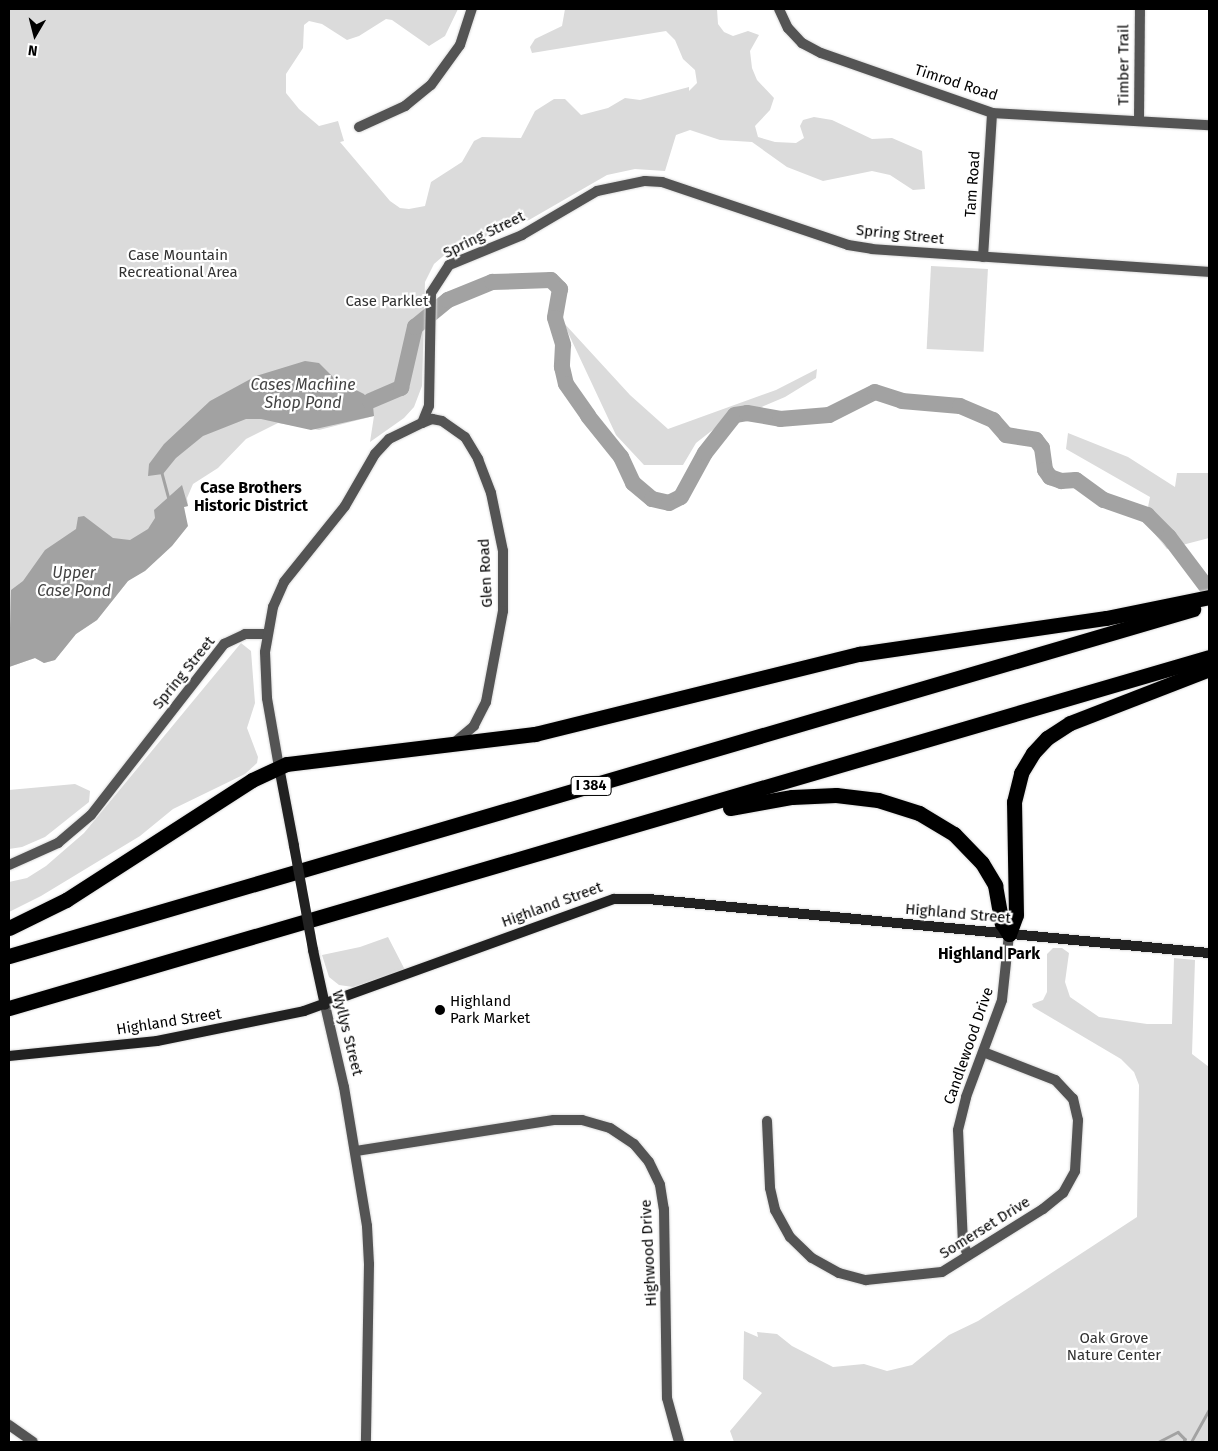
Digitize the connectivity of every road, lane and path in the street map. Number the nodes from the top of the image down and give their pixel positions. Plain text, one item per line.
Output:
1 (472, 9) edge
2 (780, 9) edge
3 (1140, 9) edge
4 (992, 112) junction
5 (1139, 121) junction
6 (1209, 125) edge
7 (359, 127) dead end
8 (983, 257) junction
9 (1209, 272) edge
10 (422, 423) junction
11 (1209, 597) edge
12 (1209, 604) edge
13 (1167, 611) junction
14 (266, 634) junction
15 (1209, 657) edge
16 (1209, 669) edge
17 (449, 746) junction
18 (279, 767) junction
19 (662, 818) junction
20 (9, 866) edge
21 (9, 928) edge
22 (1009, 934) junction
23 (1209, 953) edge
24 (9, 956) edge
25 (325, 1005) junction
26 (9, 1008) edge
27 (983, 1052) junction
28 (9, 1056) edge
29 (767, 1121) dead end
30 (356, 1151) junction
31 (968, 1255) junction
32 (9, 1425) edge
33 (34, 1442) edge
34 (366, 1442) edge
35 (679, 1442) edge

1 - 7 street
2 - 4 street, Timrod Road
3 - 5 street, Timber Trail
4 - 5 street, Timrod Road
4 - 8 street, Tam Road
5 - 6 street, Timrod Road
8 - 9 street, Spring Street
8 - 10 street, Spring Street
10 - 14 street
10 - 17 street, Glen Road
11 - 13 highway
12 - 13 highway, I 384
13 - 17 highway
13 - 24 highway, I 384
14 - 18 street, Wyllys Street
14 - 20 street, Spring Street
15 - 19 highway
16 - 22 highway
17 - 18 highway
18 - 21 highway
18 - 25 main road, Wyllys Street, bridge
19 - 22 highway
19 - 26 highway
22 - 23 main road, Highland Street
22 - 25 main road, Highland Street
22 - 27 street, Candlewood Drive
25 - 28 main road, Highland Street
25 - 30 street, Wyllys Street
27 - 31 street, Candlewood Drive
27 - 31 street, Somerset Drive
29 - 31 street, Somerset Drive
30 - 34 street, Wyllys Street
30 - 35 street, Highwood Drive
32 - 33 street

